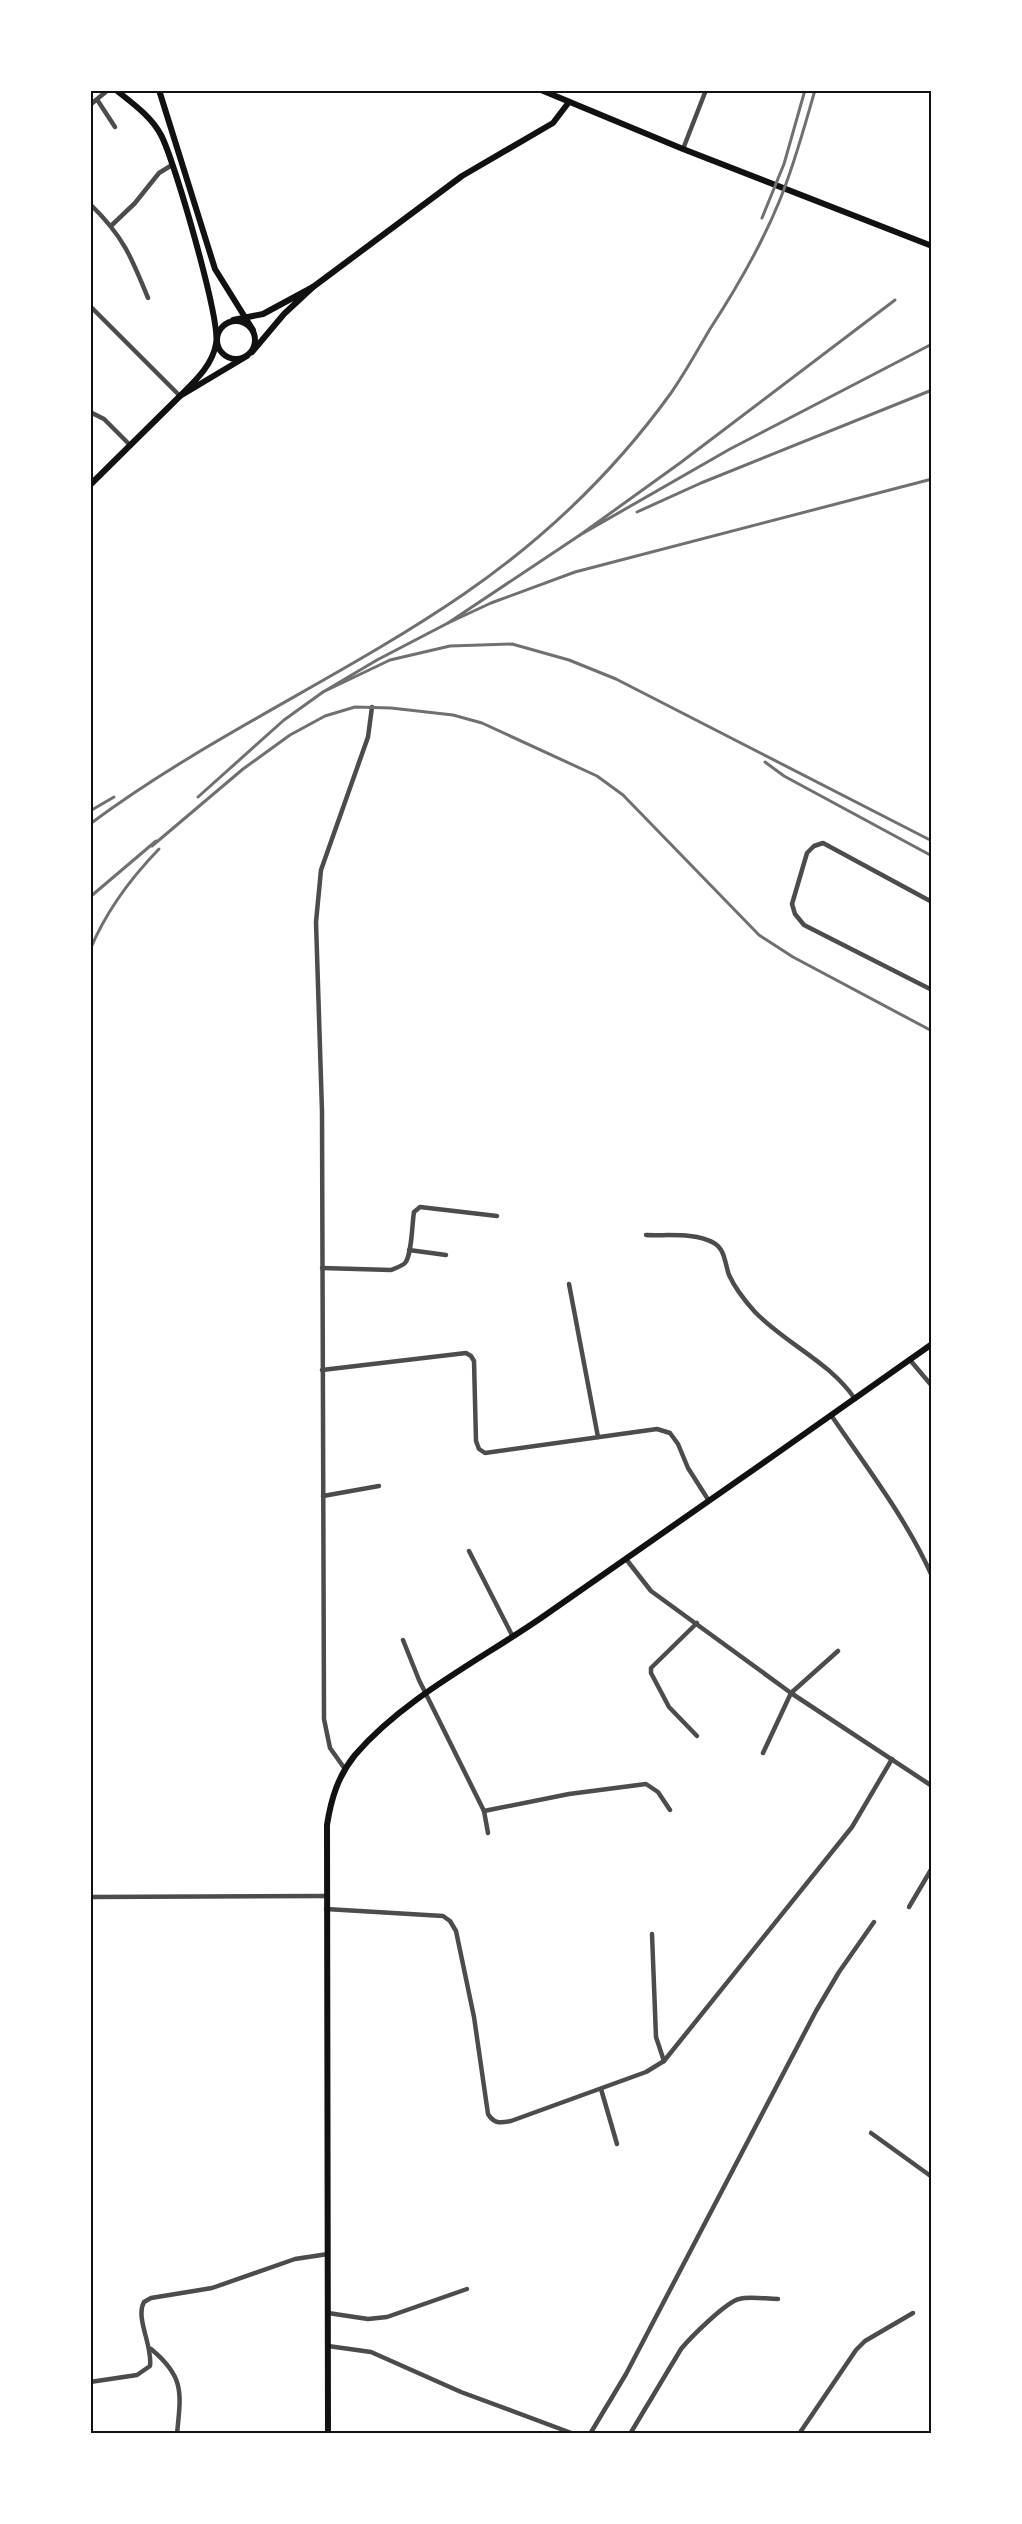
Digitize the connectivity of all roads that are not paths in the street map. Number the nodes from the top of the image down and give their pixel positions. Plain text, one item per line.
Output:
1 (108, 90) edge
2 (116, 90) edge
3 (159, 90) edge
4 (541, 90) edge
5 (706, 90) edge
6 (98, 100) junction
7 (569, 102) junction
8 (90, 105) edge
9 (116, 127) dead end
10 (683, 149) junction
11 (172, 165) junction
12 (90, 204) edge
13 (112, 225) junction
14 (932, 246) edge
15 (313, 287) junction
16 (148, 298) dead end
17 (90, 306) edge
18 (246, 318) junction
19 (233, 320) junction
20 (253, 330) junction
21 (217, 341) junction
22 (250, 354) junction
23 (180, 396) junction
24 (90, 411) edge
25 (130, 445) junction
26 (90, 485) edge
27 (372, 707) dead end
28 (932, 902) edge
29 (932, 990) edge
30 (497, 1216) dead end
31 (646, 1235) dead end
32 (409, 1250) junction
33 (446, 1255) dead end
34 (322, 1268) junction
35 (569, 1284) dead end
36 (932, 1344) edge
37 (910, 1360) junction
38 (322, 1370) junction
39 (932, 1386) edge
40 (855, 1399) junction
41 (831, 1415) junction
42 (598, 1437) junction
43 (379, 1486) dead end
44 (322, 1496) junction
45 (708, 1501) junction
46 (469, 1551) dead end
47 (932, 1557) edge
48 (626, 1559) junction
49 (925, 1560) junction
50 (932, 1576) edge
51 (697, 1623) junction
52 (513, 1637) junction
53 (403, 1640) dead end
54 (838, 1651) dead end
55 (791, 1693) junction
56 (426, 1695) junction
57 (697, 1736) dead end
58 (763, 1754) dead end
59 (892, 1759) junction
60 (345, 1769) junction
61 (932, 1786) edge
62 (670, 1810) dead end
63 (484, 1811) junction
64 (488, 1833) dead end
65 (932, 1868) edge
66 (326, 1896) junction
67 (90, 1897) edge
68 (909, 1907) dead end
69 (326, 1909) junction
70 (874, 1922) dead end
71 (652, 1934) dead end
72 (664, 2061) junction
73 (602, 2088) junction
74 (871, 2133) dead end
75 (617, 2144) dead end
76 (932, 2177) edge
77 (328, 2254) junction
78 (467, 2289) dead end
79 (778, 2299) dead end
80 (328, 2313) junction
81 (913, 2313) dead end
82 (328, 2346) junction
83 (151, 2349) junction
84 (90, 2382) edge
85 (177, 2434) edge
86 (328, 2434) edge
87 (574, 2434) edge
88 (590, 2434) edge
89 (630, 2434) edge
90 (799, 2434) edge

1 - 6 street
2 - 11 main road
3 - 18 main road
4 - 7 main road
5 - 10 street
6 - 8 street
6 - 9 street
7 - 10 main road
7 - 15 main road
10 - 14 main road
11 - 13 street
11 - 21 main road
12 - 13 street
13 - 16 street
15 - 18 main road
15 - 22 main road
17 - 23 street
18 - 19 main road
18 - 20 main road
19 - 20 main road
19 - 21 main road
20 - 22 main road
21 - 22 main road
21 - 23 main road
22 - 23 main road
23 - 25 main road
24 - 25 street
25 - 26 main road
27 - 34 street
28 - 29 street
30 - 32 street
31 - 40 street
32 - 33 street
32 - 34 street
34 - 38 street
35 - 42 street
36 - 37 main road
37 - 39 street
37 - 40 main road
38 - 42 street
38 - 44 street
40 - 41 main road
41 - 45 main road
41 - 49 street
42 - 45 street
43 - 44 street
44 - 60 street
45 - 48 main road
46 - 52 street
47 - 49 street
48 - 51 street
48 - 52 main road
49 - 50 street
51 - 55 street
51 - 57 street
52 - 56 main road
53 - 56 street
54 - 55 street
55 - 58 street
55 - 59 street
56 - 60 main road
56 - 63 street
59 - 61 street
59 - 72 street
60 - 66 main road
62 - 63 street
63 - 64 street
65 - 68 street
66 - 67 street
66 - 69 main road
69 - 73 street
69 - 77 main road
70 - 88 street
71 - 72 street
72 - 73 street
73 - 75 street
74 - 76 street
77 - 80 main road
77 - 83 street
78 - 80 street
79 - 89 street
80 - 82 main road
81 - 90 street
82 - 86 main road
82 - 87 street
83 - 84 street
83 - 85 street

